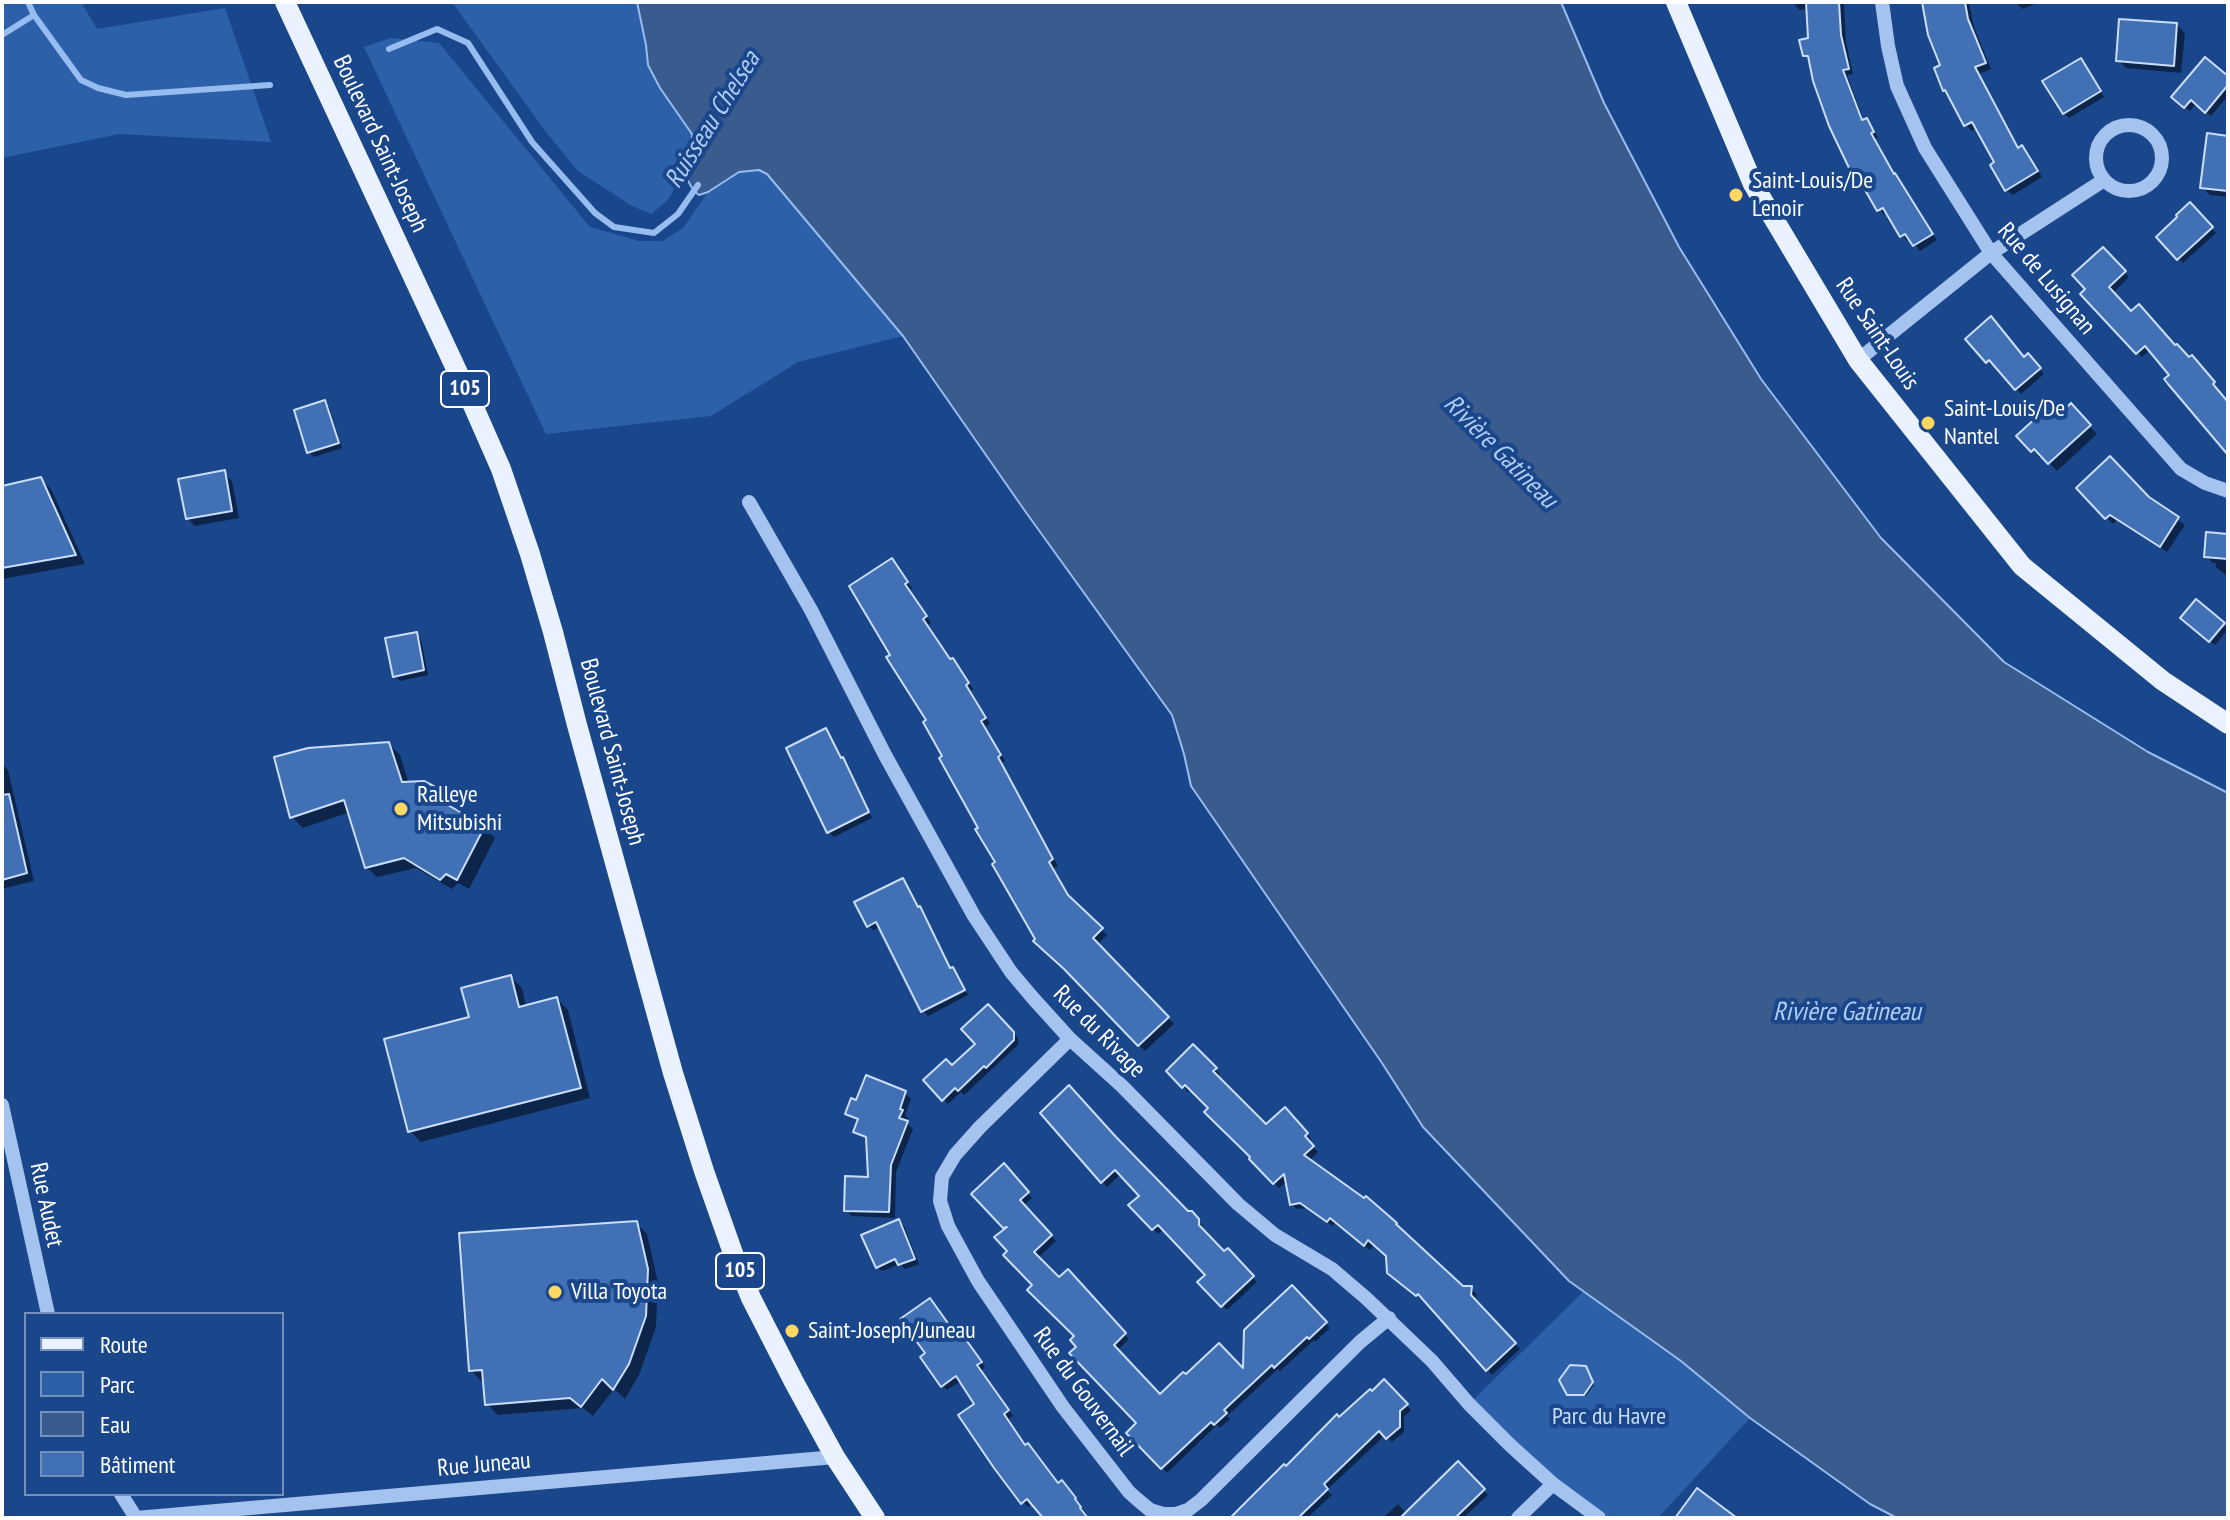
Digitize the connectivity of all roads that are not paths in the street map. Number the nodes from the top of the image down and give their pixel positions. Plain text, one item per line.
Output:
1 (285, 2) edge
2 (1676, 2) edge
3 (1882, 2) edge
4 (2104, 180) junction
5 (1991, 253) junction
6 (1858, 360) junction
7 (2228, 491) edge
8 (749, 502) dead end
9 (2228, 724) edge
10 (1070, 1039) junction
11 (2, 1105) edge
12 (48, 1312) edge
13 (1389, 1318) junction
14 (835, 1457) junction
15 (1553, 1484) junction
16 (122, 1496) edge
17 (136, 1518) edge
18 (875, 1518) edge
19 (1518, 1518) edge
20 (1599, 1518) edge

1 - 14 main road, Boulevard Saint-Joseph / 105
2 - 6 main road, Rue Saint-Louis
3 - 5 street, Rue de Lusignan
4 - 4 street
4 - 5 street
5 - 6 street
5 - 7 street, Rue de Lusignan
6 - 9 main road, Rue Saint-Louis
8 - 10 street, Rue du Rivage
10 - 13 street, Rue du Rivage
10 - 13 street, Rue du Gouvernail
11 - 12 street, Rue Audet
13 - 15 street, Rue du Rivage
14 - 17 street, Rue Juneau
14 - 18 main road, Boulevard Saint-Joseph / 105
15 - 19 street
15 - 20 street, Rue du Rivage
16 - 17 street

